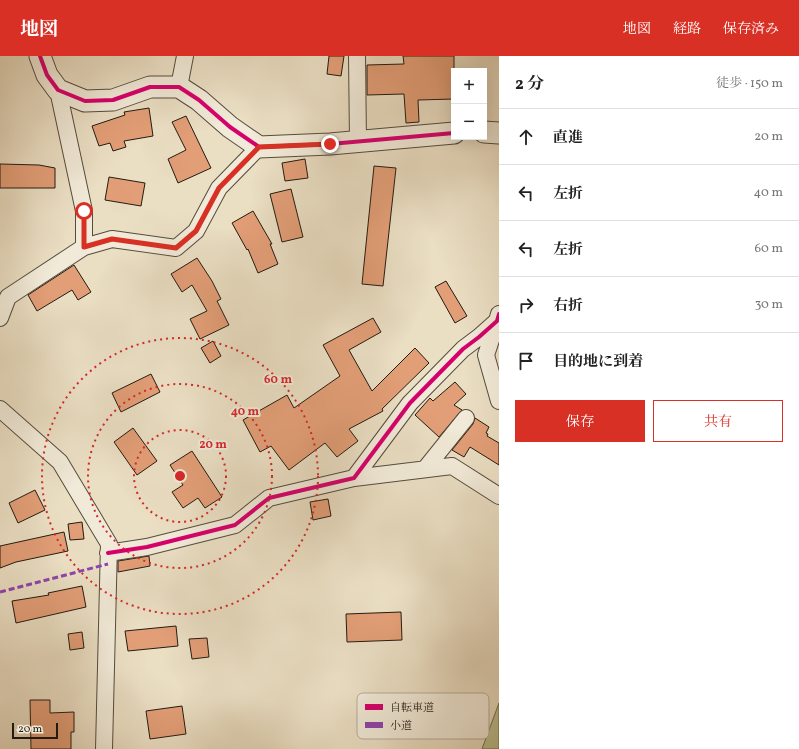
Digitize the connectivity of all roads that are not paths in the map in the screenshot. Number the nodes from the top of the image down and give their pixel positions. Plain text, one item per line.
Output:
1 (40, 56) edge
2 (185, 56) edge
3 (357, 56) edge
4 (179, 87) junction
5 (58, 90) junction
6 (487, 132) edge
7 (451, 133) edge
8 (499, 133) edge
9 (358, 141) junction
10 (259, 147) junction
11 (84, 247) junction
12 (0, 318) edge
13 (498, 319) edge
14 (499, 401) edge
15 (0, 409) edge
16 (466, 418) dead end
17 (425, 469) junction
18 (354, 478) junction
19 (499, 496) edge
20 (108, 553) junction
21 (104, 749) edge

1 - 5 street
2 - 4 street
3 - 9 street
4 - 5 street
4 - 10 street
5 - 11 street
6 - 8 street
7 - 9 street
9 - 10 street
10 - 11 street
11 - 12 street
13 - 14 street
13 - 18 street
15 - 20 street
16 - 17 street
17 - 18 street
17 - 19 street
18 - 20 street
20 - 21 street

